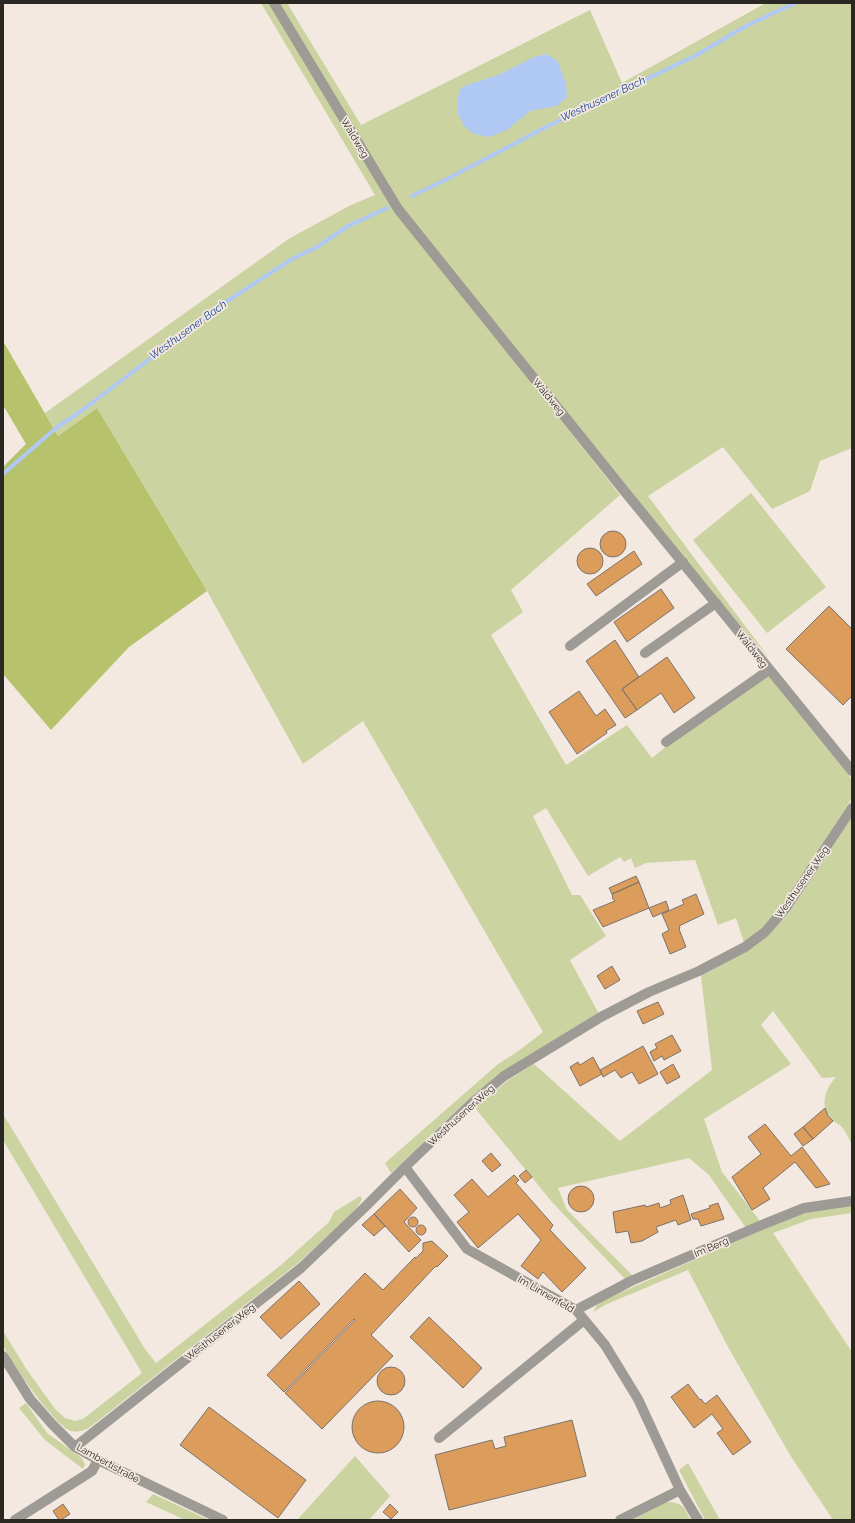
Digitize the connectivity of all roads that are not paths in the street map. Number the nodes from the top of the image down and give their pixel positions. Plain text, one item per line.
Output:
1 (274, 3) edge
2 (683, 562) junction
3 (716, 603) junction
4 (570, 646) dead end
5 (645, 654) dead end
6 (769, 670) junction
7 (666, 742) dead end
8 (852, 771) edge
9 (852, 808) edge
10 (405, 1167) junction
11 (852, 1201) edge
12 (576, 1310) junction
13 (584, 1320) junction
14 (3, 1356) edge
15 (439, 1438) dead end
16 (75, 1447) junction
17 (98, 1460) junction
18 (680, 1490) junction
19 (15, 1520) edge
20 (223, 1520) edge
21 (620, 1520) edge
22 (698, 1520) edge

1 - 2 street, Waldweg
2 - 3 street, Waldweg
2 - 4 street
3 - 5 street
3 - 6 street, Waldweg
6 - 7 street
6 - 8 street, Waldweg
9 - 10 street, Westhusener Weg
10 - 12 street, Im Linnenfeld
10 - 16 street, Westhusener Weg
11 - 12 street, Im Berg
12 - 13 street, Im Linnenfeld
13 - 15 street
13 - 18 street, Im Linnenfeld
14 - 16 street, Lambertistraße
16 - 17 street, Lambertistraße
17 - 19 street
17 - 20 street, Lambertistraße
18 - 21 street
18 - 22 street, Im Linnenfeld

